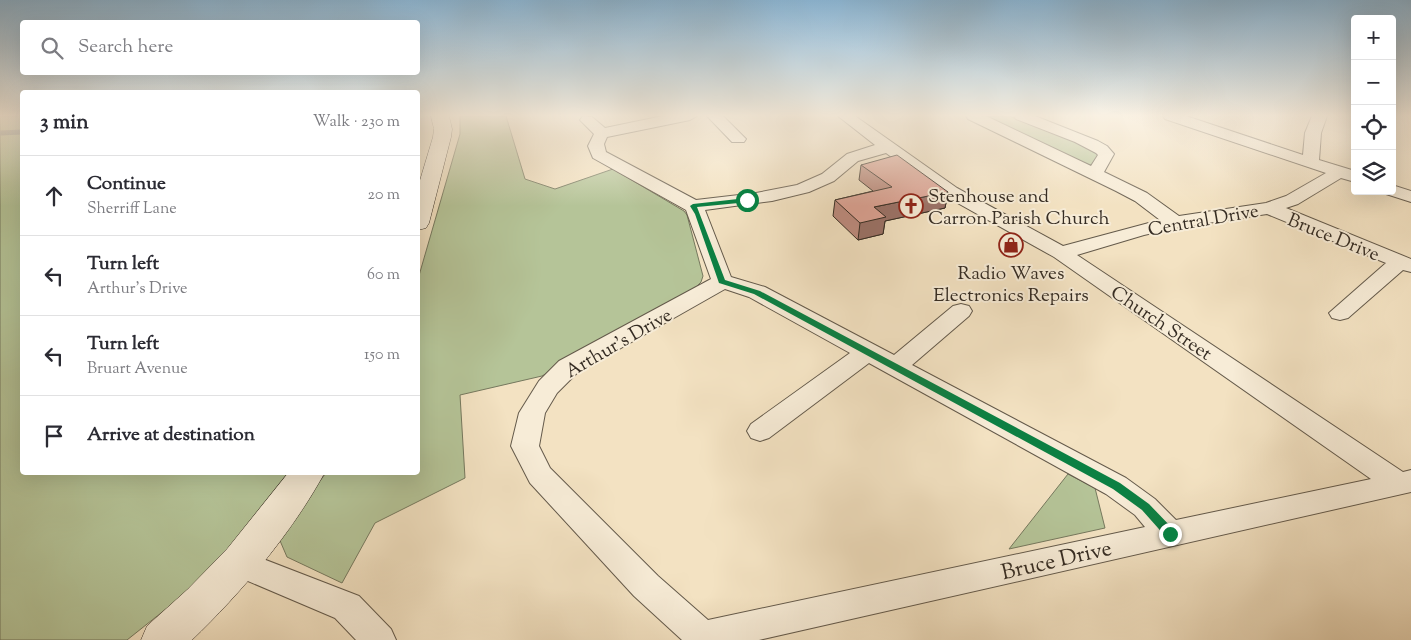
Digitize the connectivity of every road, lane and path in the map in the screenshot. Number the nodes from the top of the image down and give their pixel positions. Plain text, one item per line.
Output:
1 (440, 146) edge
2 (596, 146) edge
3 (885, 146) edge
4 (1036, 146) edge
5 (1097, 146) edge
6 (1260, 146) edge
7 (1312, 146) edge
8 (888, 148) junction
9 (1312, 163) junction
10 (1091, 172) junction
11 (1347, 175) edge
12 (1396, 191) edge
13 (1411, 196) edge
14 (693, 206) junction
15 (1269, 208) junction
16 (420, 216) edge
17 (1175, 222) junction
18 (1061, 254) junction
19 (1405, 264) edge
20 (722, 281) junction
21 (961, 311) dead end
22 (1340, 313) dead end
23 (867, 352) junction
24 (895, 367) junction
25 (760, 431) dead end
26 (306, 475) edge
27 (1406, 483) edge
28 (1170, 534) junction
29 (240, 563) junction
30 (701, 639) edge
31 (162, 640) edge
32 (379, 640) edge

1 - 16 street
2 - 14 street
3 - 8 street, Church Street
4 - 10 street
5 - 10 street
6 - 9 street
7 - 9 street
8 - 14 street
8 - 18 street, Church Street
9 - 11 street
10 - 17 street
11 - 15 street, Central Drive
12 - 13 street
14 - 20 street
15 - 17 street, Central Drive
15 - 19 street, Bruce Drive
17 - 18 street, Central Drive
18 - 27 street, Church Street
19 - 22 street, Bruce Drive
20 - 23 street
20 - 30 street, Arthur's Drive
21 - 24 street
23 - 24 street
23 - 25 street
24 - 28 street
26 - 29 street
27 - 28 street, Bruce Drive
28 - 30 street, Bruce Drive
29 - 31 street
29 - 32 street

